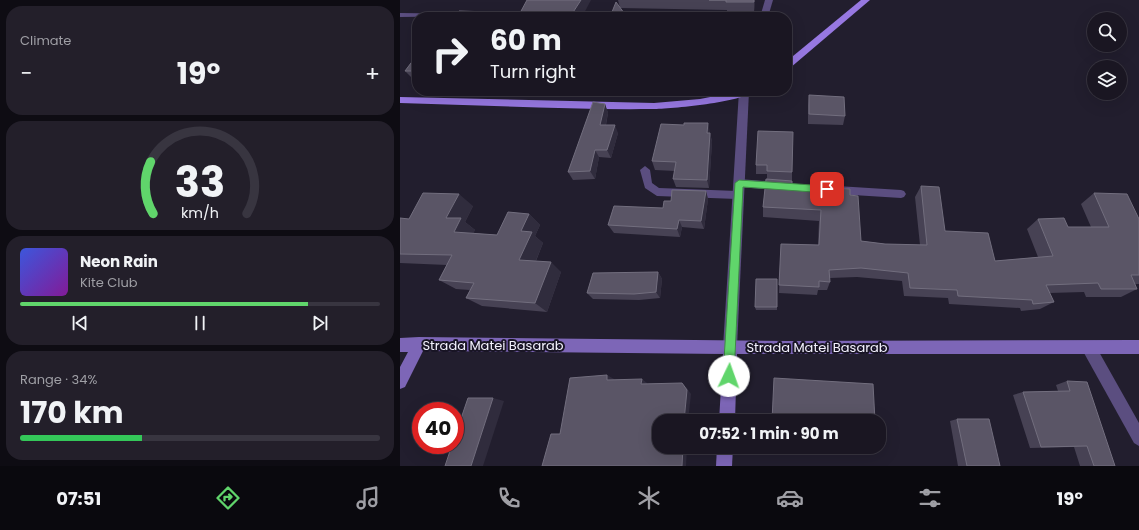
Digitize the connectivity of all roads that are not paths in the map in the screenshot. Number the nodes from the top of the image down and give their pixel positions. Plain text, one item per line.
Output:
1 (769, 0) edge
2 (866, 0) edge
3 (765, 12) edge
4 (400, 15) edge
5 (412, 15) edge
6 (792, 62) edge
7 (727, 96) edge
8 (745, 96) edge
9 (400, 100) edge
10 (644, 170) dead end
11 (785, 186) edge
12 (738, 189) junction
13 (824, 189) edge
14 (901, 194) dead end
15 (418, 344) junction
16 (400, 345) edge
17 (730, 347) junction
18 (1139, 347) edge
19 (1089, 348) junction
20 (400, 382) edge
21 (726, 414) edge
22 (1139, 438) edge
23 (725, 454) edge
24 (724, 466) edge

1 - 3 street
2 - 6 main road
4 - 5 street
7 - 9 main road
8 - 12 street
10 - 12 lane
11 - 12 lane
12 - 17 street
13 - 14 lane
15 - 16 street, Strada Matei Basarab
15 - 17 street, Strada Matei Basarab
15 - 20 street
17 - 19 street, Strada Matei Basarab
17 - 21 street
18 - 19 street, Strada Matei Basarab
19 - 22 street
23 - 24 street

